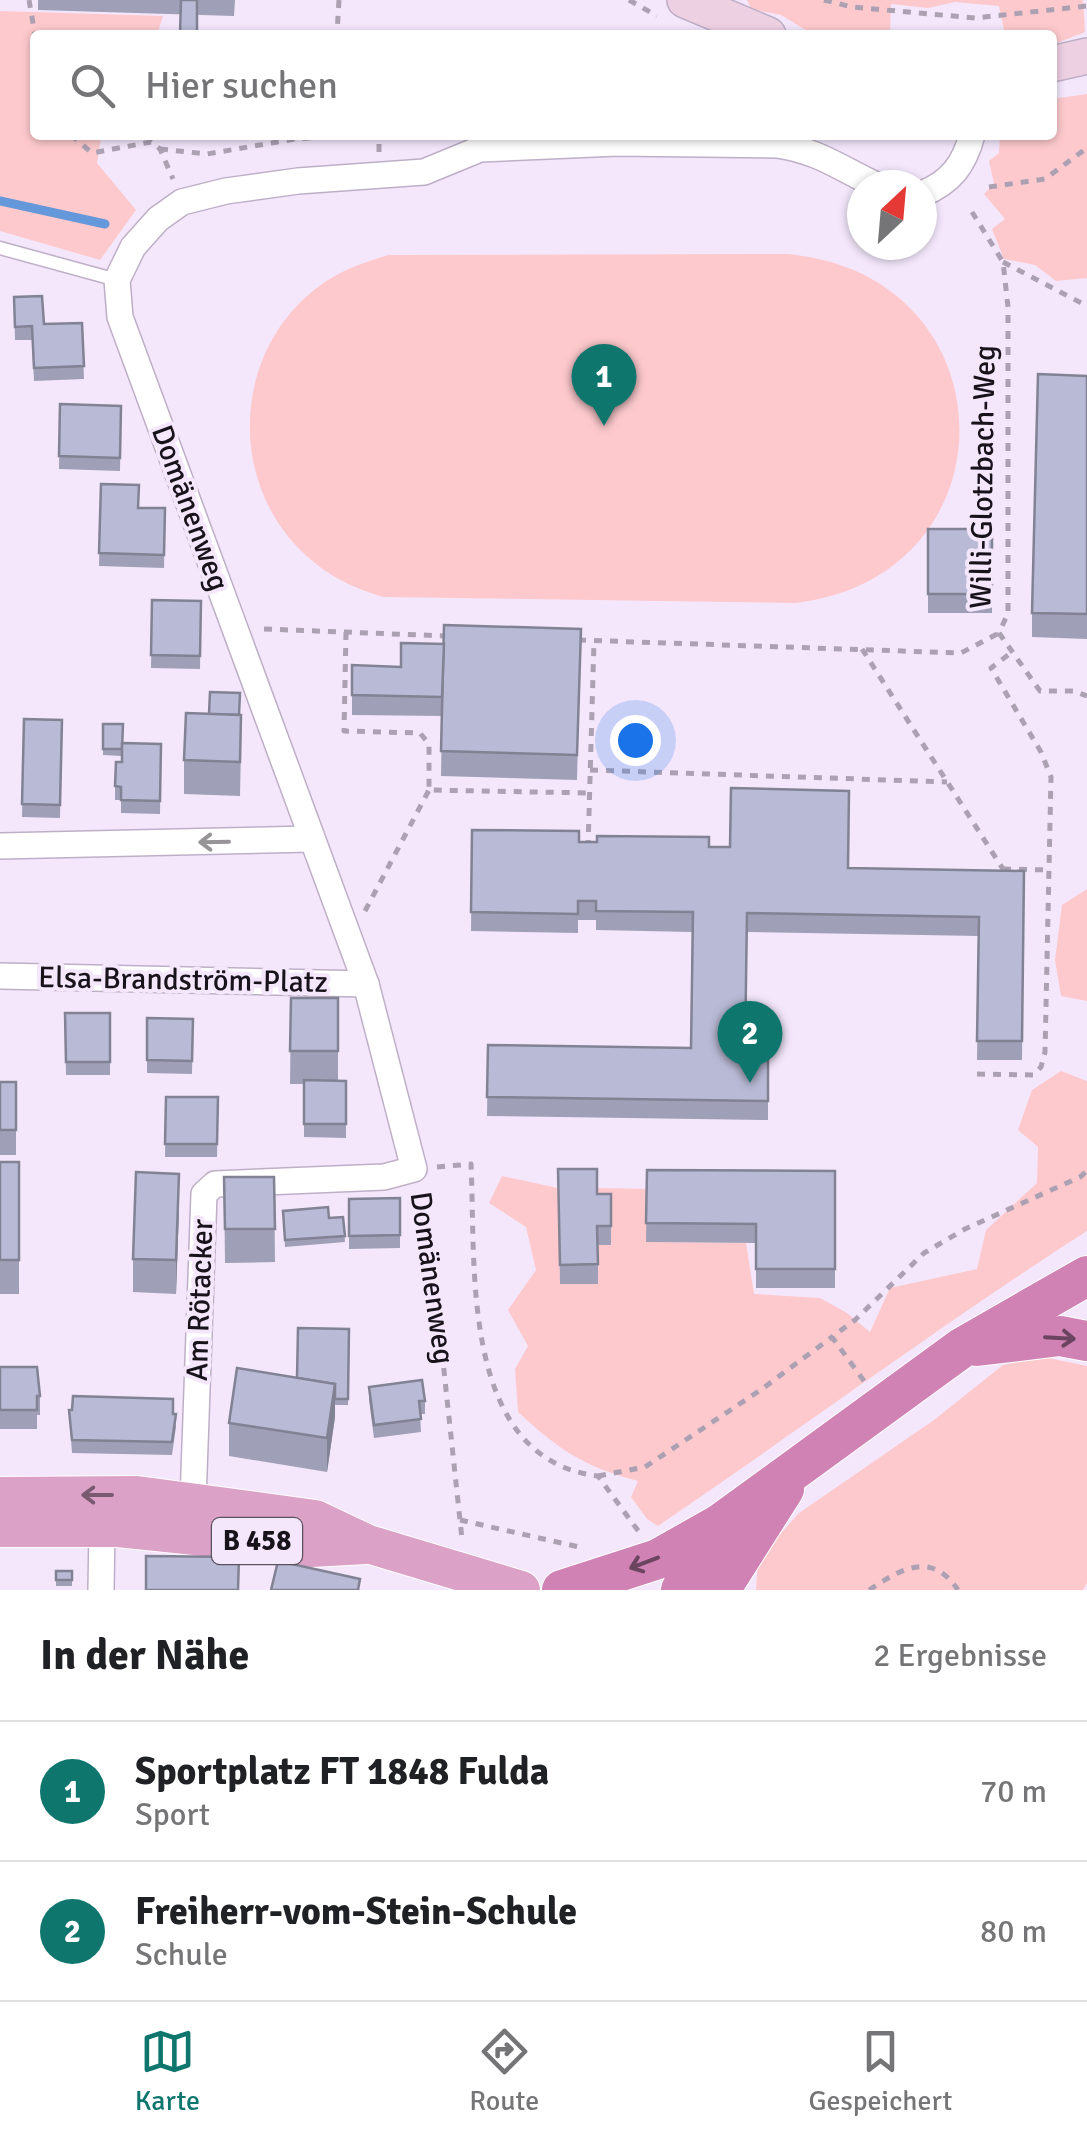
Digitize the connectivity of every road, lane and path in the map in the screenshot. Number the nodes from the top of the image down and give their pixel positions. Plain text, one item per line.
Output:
1 (29, 0) edge
2 (339, 0) edge
3 (686, 0) edge
4 (824, 0) edge
5 (1087, 6) edge
6 (35, 30) edge
7 (337, 30) edge
8 (756, 30) edge
9 (1087, 56) edge
10 (1057, 63) edge
11 (77, 140) edge
12 (144, 140) edge
13 (153, 140) edge
14 (289, 140) edge
15 (970, 140) edge
16 (1087, 148) edge
17 (160, 150) junction
18 (849, 170) edge
19 (989, 188) dead end
20 (937, 189) edge
21 (182, 202) junction
22 (972, 212) dead end
23 (0, 248) edge
24 (1002, 262) junction
25 (116, 280) junction
26 (1087, 306) edge
27 (264, 629) dead end
28 (346, 632) junction
29 (1000, 633) junction
30 (460, 636) edge
31 (575, 640) edge
32 (594, 640) junction
33 (862, 650) junction
34 (1012, 652) junction
35 (1087, 696) edge
36 (590, 770) junction
37 (947, 782) junction
38 (429, 790) junction
39 (590, 793) junction
40 (311, 838) junction
41 (0, 846) edge
42 (588, 861) edge
43 (1002, 868) junction
44 (1049, 870) junction
45 (1002, 879) edge
46 (364, 913) dead end
47 (0, 976) edge
48 (366, 984) junction
49 (977, 1074) dead end
50 (414, 1169) junction
51 (1087, 1171) edge
52 (1087, 1276) edge
53 (832, 1338) junction
54 (1087, 1341) edge
55 (964, 1347) junction
56 (868, 1386) dead end
57 (797, 1468) junction
58 (598, 1476) junction
59 (0, 1496) edge
60 (193, 1501) junction
61 (720, 1524) junction
62 (0, 1528) edge
63 (102, 1528) junction
64 (646, 1542) dead end
65 (368, 1544) junction
66 (587, 1549) dead end
67 (101, 1590) edge
68 (521, 1590) edge
69 (562, 1590) edge
70 (681, 1590) edge
71 (720, 1590) edge
72 (869, 1590) edge
73 (958, 1590) edge

1 - 6 path
2 - 7 path
3 - 8 main road
4 - 5 path
9 - 10 main road
11 - 12 path
13 - 17 path
14 - 17 path
15 - 20 street
16 - 19 path
17 - 21 path
18 - 21 street
21 - 25 street
22 - 24 path, Willi-Glotzbach-Weg
23 - 25 lane
24 - 26 path
24 - 29 path, Willi-Glotzbach-Weg
25 - 40 street, Domänenweg
27 - 28 path
28 - 30 path
28 - 38 path
29 - 33 path
29 - 34 path, Willi-Glotzbach-Weg
31 - 32 path
32 - 33 path
32 - 36 path
33 - 37 path
34 - 35 path, Willi-Glotzbach-Weg
34 - 44 path
36 - 37 path
36 - 39 path
37 - 43 path
38 - 39 path
38 - 46 path
39 - 42 path
40 -> 41 street
40 - 48 street, Domänenweg
43 - 44 path
43 - 45 path
44 - 49 path
47 - 48 street, Elsa-Brandström-Platz
48 - 50 street, Domänenweg
50 - 58 path
50 - 60 street, Am Rötacker
50 - 66 path, Domänenweg
51 - 53 path
52 - 55 highway
53 - 56 path
53 - 58 path
55 -> 54 highway
55 - 57 highway
57 - 61 highway
57 - 71 highway
58 - 64 path
60 -> 59 main road, B 458
60 - 65 main road, B 458
61 -> 69 highway
61 - 70 highway
62 - 63 main road, B 458
63 - 65 main road, B 458
63 - 67 street
65 - 68 main road, B 458
72 - 73 path

